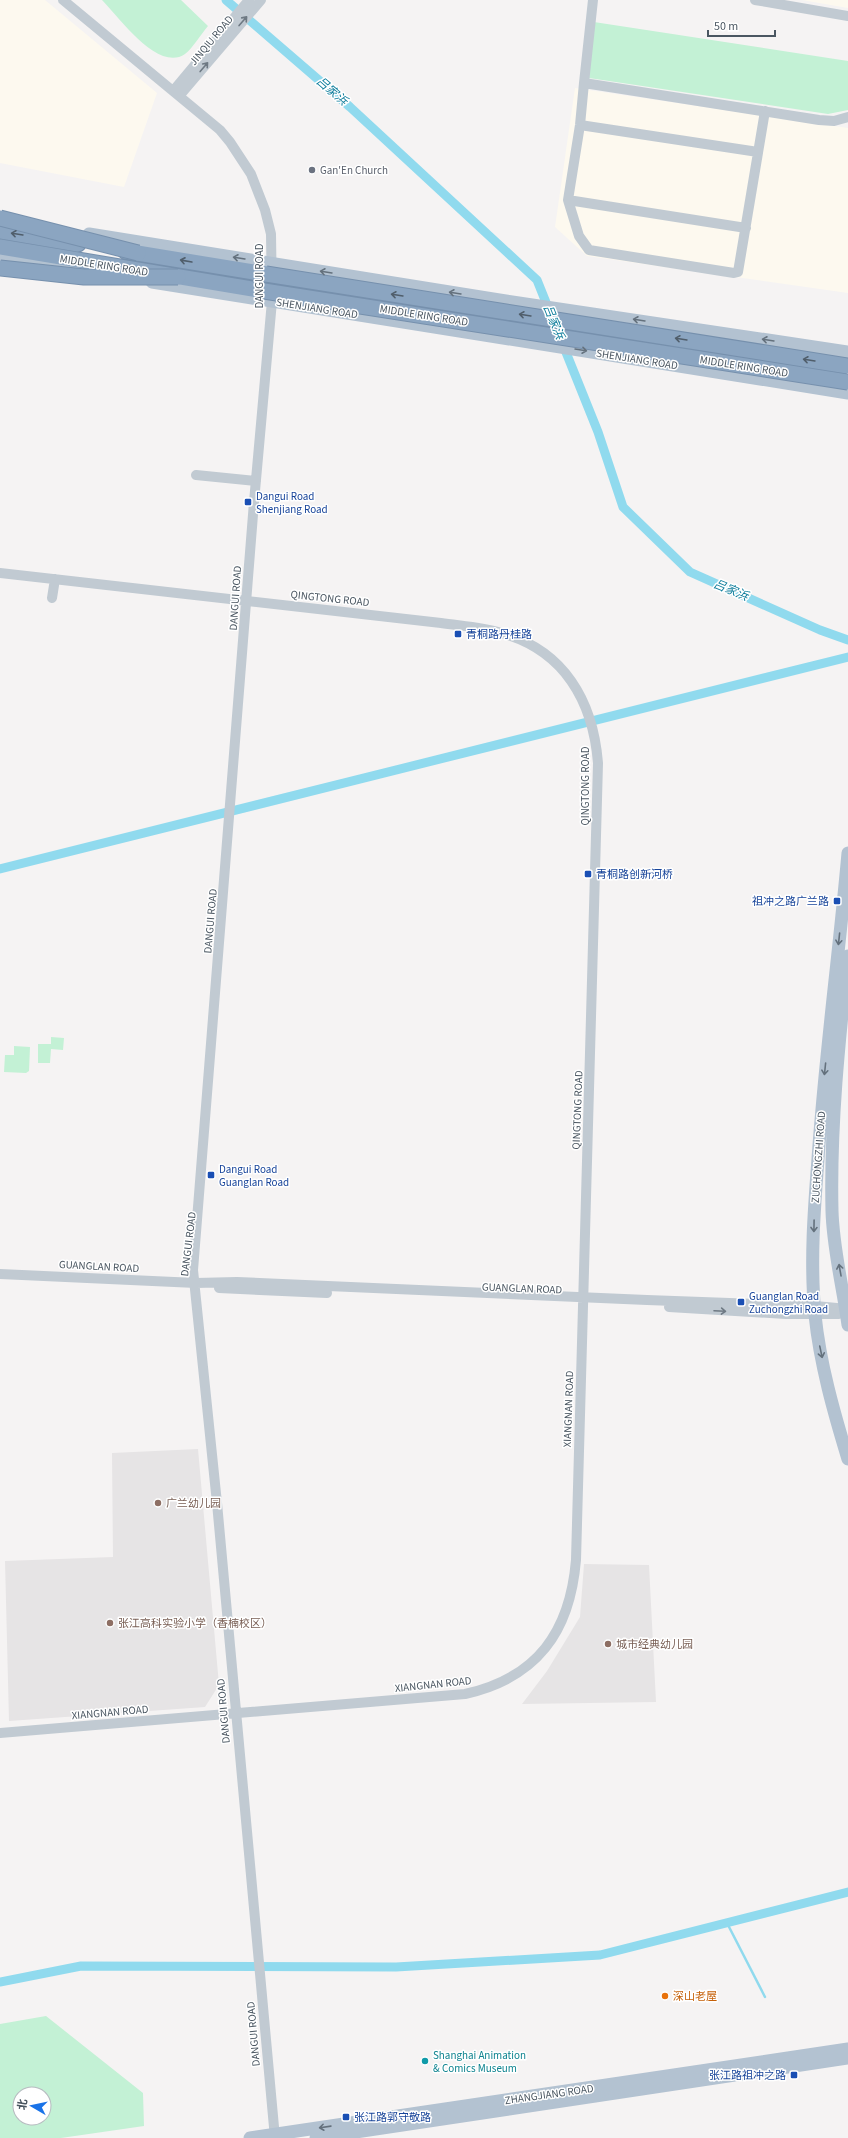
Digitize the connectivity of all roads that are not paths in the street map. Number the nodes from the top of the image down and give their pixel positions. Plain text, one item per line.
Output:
1 (63, 0) edge
2 (71, 0) edge
3 (249, 0) edge
4 (261, 0) edge
5 (593, 0) edge
6 (755, 0) edge
7 (848, 16) edge
8 (222, 39) junction
9 (584, 83) junction
10 (179, 91) junction
11 (765, 111) junction
12 (848, 117) edge
13 (580, 125) junction
14 (758, 152) junction
15 (568, 200) junction
16 (0, 219) edge
17 (746, 228) junction
18 (0, 231) edge
19 (0, 247) edge
20 (138, 253) junction
21 (0, 257) edge
22 (274, 264) junction
23 (0, 268) edge
24 (178, 277) junction
25 (272, 298) junction
26 (848, 352) edge
27 (848, 366) edge
28 (848, 382) edge
29 (848, 393) edge
30 (196, 475) dead end
31 (256, 481) junction
32 (0, 573) edge
33 (55, 579) junction
34 (52, 598) dead end
35 (250, 602) junction
36 (848, 853) edge
37 (848, 956) edge
38 (0, 1274) edge
39 (196, 1283) junction
40 (583, 1300) junction
41 (815, 1310) junction
42 (847, 1314) edge
43 (848, 1459) edge
44 (236, 1714) junction
45 (0, 1733) edge
46 (848, 2049) edge
47 (848, 2058) edge
48 (275, 2136) edge
49 (250, 2138) edge
50 (316, 2138) edge

1 - 10 street, DANGUI ROAD
2 - 10 street, DANGUI ROAD
3 - 8 street, JINQIU ROAD
8 -> 4 street, JINQIU ROAD
5 - 9 street
6 - 7 street
8 - 10 street, JINQIU ROAD
9 - 11 street
9 - 13 street
10 - 22 street, DANGUI ROAD
11 - 12 street
11 - 14 street
13 - 14 street
13 - 15 street
14 - 17 street
15 - 17 street
15 - 17 street
16 - 20 highway, bridge
22 -> 16 main road
20 -> 18 highway, MIDDLE RING ROAD, bridge
19 - 24 highway, MIDDLE RING ROAD, bridge
27 -> 20 highway, MIDDLE RING ROAD, bridge
21 - 25 main road, SHENJIANG ROAD
22 - 25 street, DANGUI ROAD
26 -> 22 main road
23 - 24 highway, bridge
24 - 25 highway, MIDDLE RING ROAD
25 - 28 highway, MIDDLE RING ROAD, bridge
25 -> 29 main road, SHENJIANG ROAD
25 - 31 street, DANGUI ROAD
25 - 35 street, DANGUI ROAD
30 - 31 street
31 - 35 street, DANGUI ROAD
32 - 33 street, QINGTONG ROAD
33 - 34 street
33 - 35 street, QINGTONG ROAD
35 - 39 street, DANGUI ROAD
35 - 40 street, QINGTONG ROAD
36 -> 41 main road, ZUCHONGZHI ROAD
42 -> 37 main road, ZUCHONGZHI ROAD
38 - 39 street, GUANGLAN ROAD
39 - 40 street, GUANGLAN ROAD
39 - 44 street, DANGUI ROAD
40 - 41 street, GUANGLAN ROAD
40 - 44 street, XIANGNAN ROAD
41 - 42 street, GUANGLAN ROAD
41 -> 43 main road, ZUCHONGZHI ROAD
44 - 45 street, XIANGNAN ROAD
44 - 48 street, DANGUI ROAD
46 -> 48 main road, ZHANGJIANG ROAD
47 - 50 main road, ZHANGJIANG ROAD
48 - 49 main road, ZHANGJIANG ROAD

